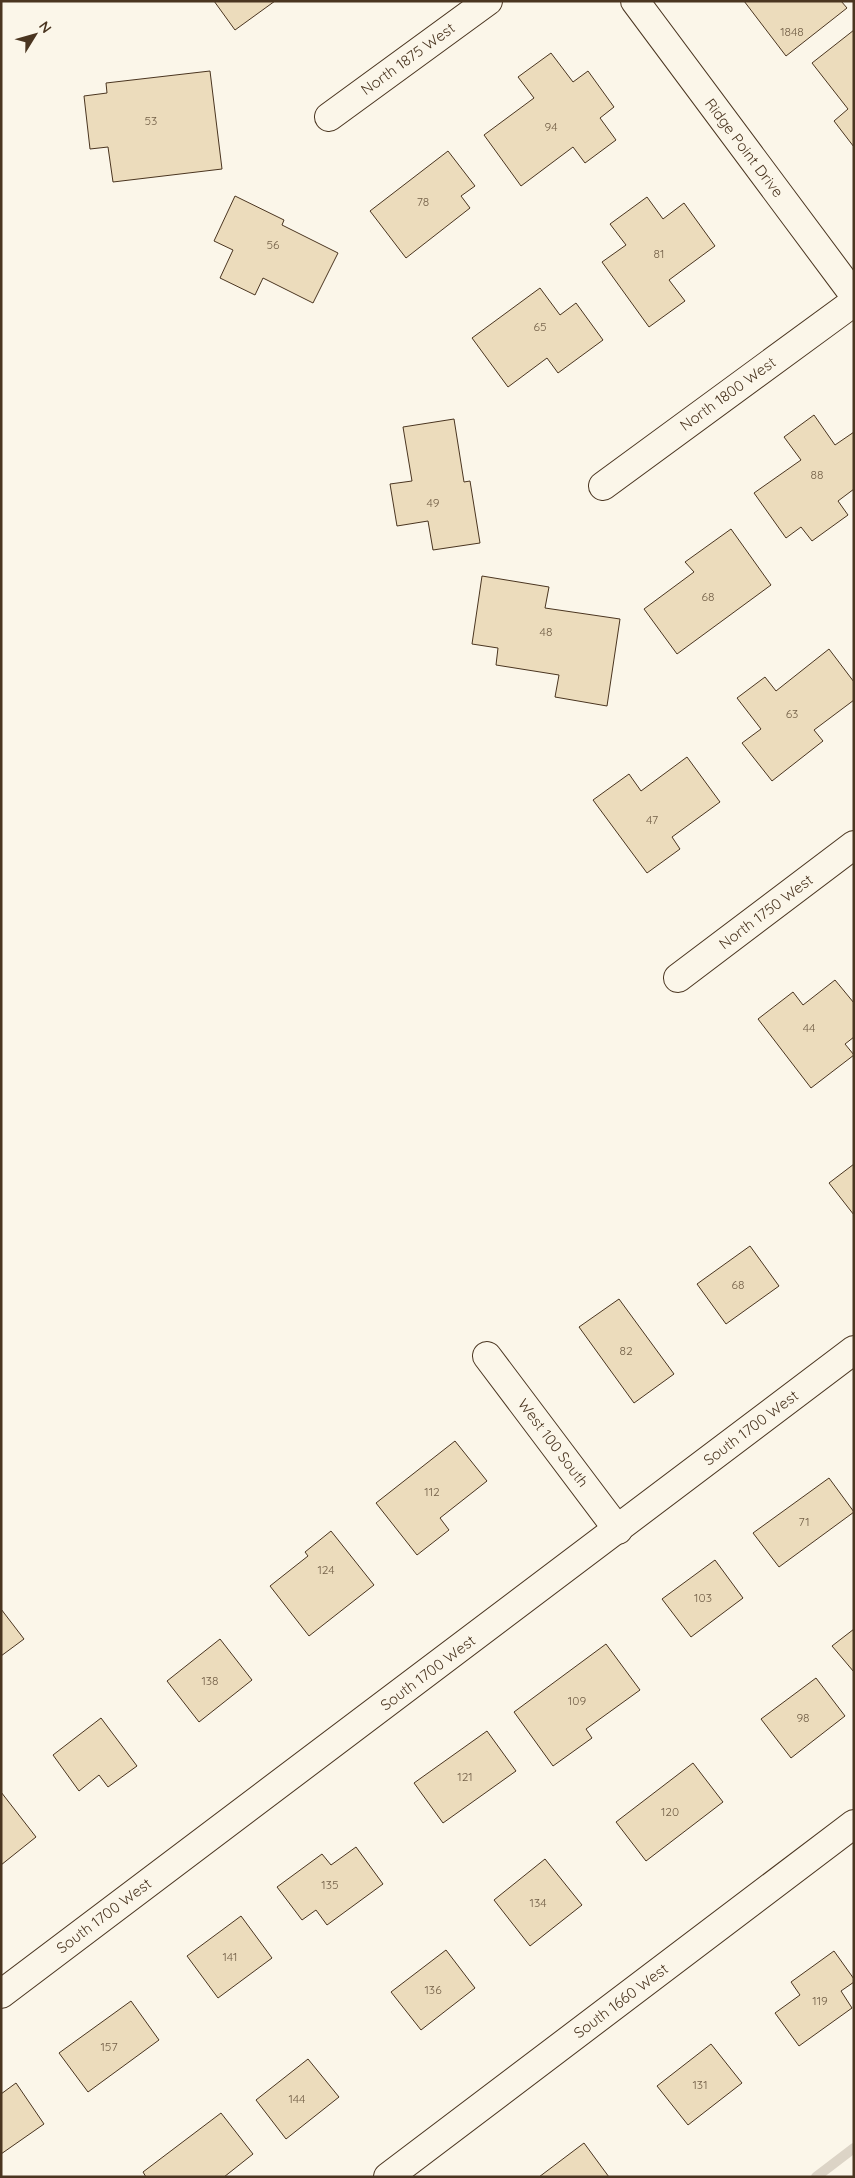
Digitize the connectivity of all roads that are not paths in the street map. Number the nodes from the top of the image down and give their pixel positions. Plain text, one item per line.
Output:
1 (488, 1) edge
2 (634, 1) edge
3 (329, 117) dead end
4 (854, 295) edge
5 (854, 302) edge
6 (603, 486) dead end
7 (854, 845) edge
8 (678, 978) dead end
9 (854, 1350) edge
10 (487, 1356) dead end
11 (618, 1530) junction
12 (854, 1824) edge
13 (1, 1994) edge
14 (388, 2177) edge

1 - 3 street, North 1875 West
2 - 4 street, Ridge Point Drive
5 - 6 street, North 1800 West
7 - 8 street, North 1750 West
9 - 11 street, South 1700 West
10 - 11 street, West 100 South
11 - 13 street, South 1700 West
12 - 14 street, South 1660 West

